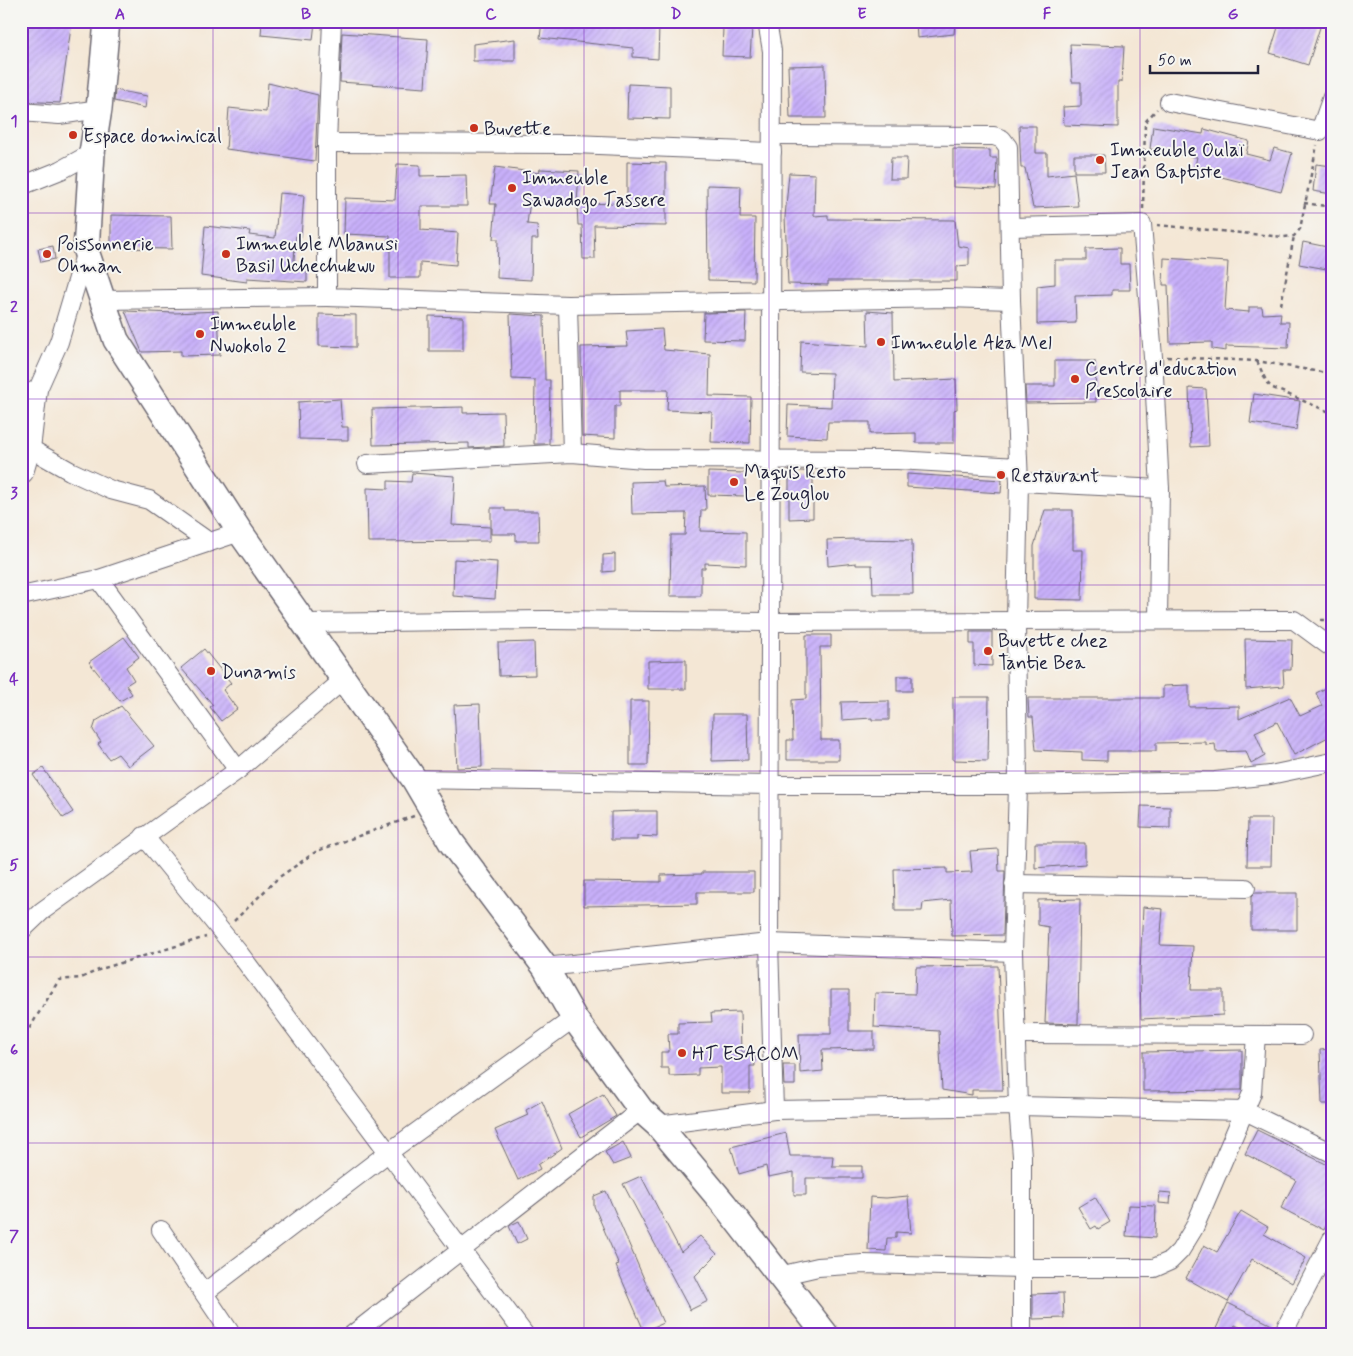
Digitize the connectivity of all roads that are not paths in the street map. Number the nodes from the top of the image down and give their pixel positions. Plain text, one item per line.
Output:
1 (107, 21) edge
2 (332, 21) edge
3 (766, 21) edge
4 (1169, 102) road end
5 (1331, 105) edge
6 (99, 109) junction
7 (21, 112) edge
8 (327, 143) junction
9 (772, 144) junction
10 (92, 153) junction
11 (21, 186) edge
12 (1010, 227) junction
13 (86, 251) junction
14 (327, 297) junction
15 (102, 300) junction
16 (1011, 300) junction
17 (772, 303) junction
18 (568, 305) junction
19 (38, 389) junction
20 (21, 397) edge
21 (31, 449) junction
22 (572, 453) junction
23 (771, 460) junction
24 (368, 464) dead end
25 (1018, 474) junction
26 (21, 476) edge
27 (1160, 489) junction
28 (240, 532) junction
29 (209, 542) junction
30 (99, 579) junction
31 (21, 596) edge
32 (1158, 619) junction
33 (1016, 621) junction
34 (771, 622) junction
35 (305, 623) junction
36 (1332, 648) edge
37 (342, 681) junction
38 (1332, 762) edge
39 (238, 770) junction
40 (414, 779) junction
41 (770, 785) junction
42 (1018, 785) junction
43 (144, 836) junction
44 (1014, 884) junction
45 (1246, 888) dead end
46 (21, 931) edge
47 (769, 943) junction
48 (1013, 952) junction
49 (545, 967) junction
50 (574, 1018) junction
51 (1016, 1034) junction
52 (1302, 1034) dead end
53 (1256, 1035) junction
54 (1018, 1106) junction
55 (774, 1110) junction
56 (1245, 1111) junction
57 (650, 1118) junction
58 (389, 1152) junction
59 (1332, 1153) edge
60 (161, 1230) dead end
61 (1332, 1238) edge
62 (461, 1249) junction
63 (1023, 1268) junction
64 (779, 1276) junction
65 (204, 1293) junction
66 (232, 1335) edge
67 (352, 1335) edge
68 (525, 1335) edge
69 (826, 1335) edge
70 (1022, 1335) edge
71 (1282, 1335) edge

1 - 6 street
2 - 8 street
3 - 9 street
4 - 5 street
6 - 7 street
6 - 10 street
8 - 9 street
8 - 14 street
9 - 12 street
9 - 17 street
10 - 11 street
10 - 13 street
12 - 16 street
12 - 27 street
13 - 15 street
13 - 19 street
14 - 15 street
14 - 18 street
15 - 28 street
16 - 17 street
16 - 25 street
17 - 18 street
17 - 23 street
18 - 22 street
19 - 20 street
19 - 21 street
21 - 26 street
21 - 29 street
22 - 23 street
22 - 24 street
23 - 25 street
23 - 34 street
25 - 27 street
25 - 33 street
27 - 32 street
28 - 29 street
28 - 35 street
29 - 30 street
30 - 31 street
30 - 39 street
32 - 33 street
32 - 36 street
33 - 34 street
33 - 42 street
34 - 35 street
34 - 41 street
35 - 37 street
37 - 39 street
37 - 40 street
38 - 42 street
39 - 43 street
40 - 41 street
40 - 49 street
41 - 42 street
41 - 47 street
42 - 44 street
43 - 46 street
43 - 58 street
44 - 45 street
44 - 48 street
47 - 48 street
47 - 49 street
47 - 55 street
48 - 51 street
49 - 50 street
50 - 57 street
50 - 58 street
51 - 53 street
51 - 54 street
52 - 53 street
53 - 56 street
54 - 55 street
54 - 56 street
54 - 63 street
55 - 57 street
56 - 59 street
56 - 63 street
57 - 62 street
57 - 64 street
58 - 62 street
58 - 65 street
60 - 65 street
61 - 71 street
62 - 67 street
62 - 68 street
63 - 64 street
63 - 70 street
64 - 69 street
65 - 66 street

